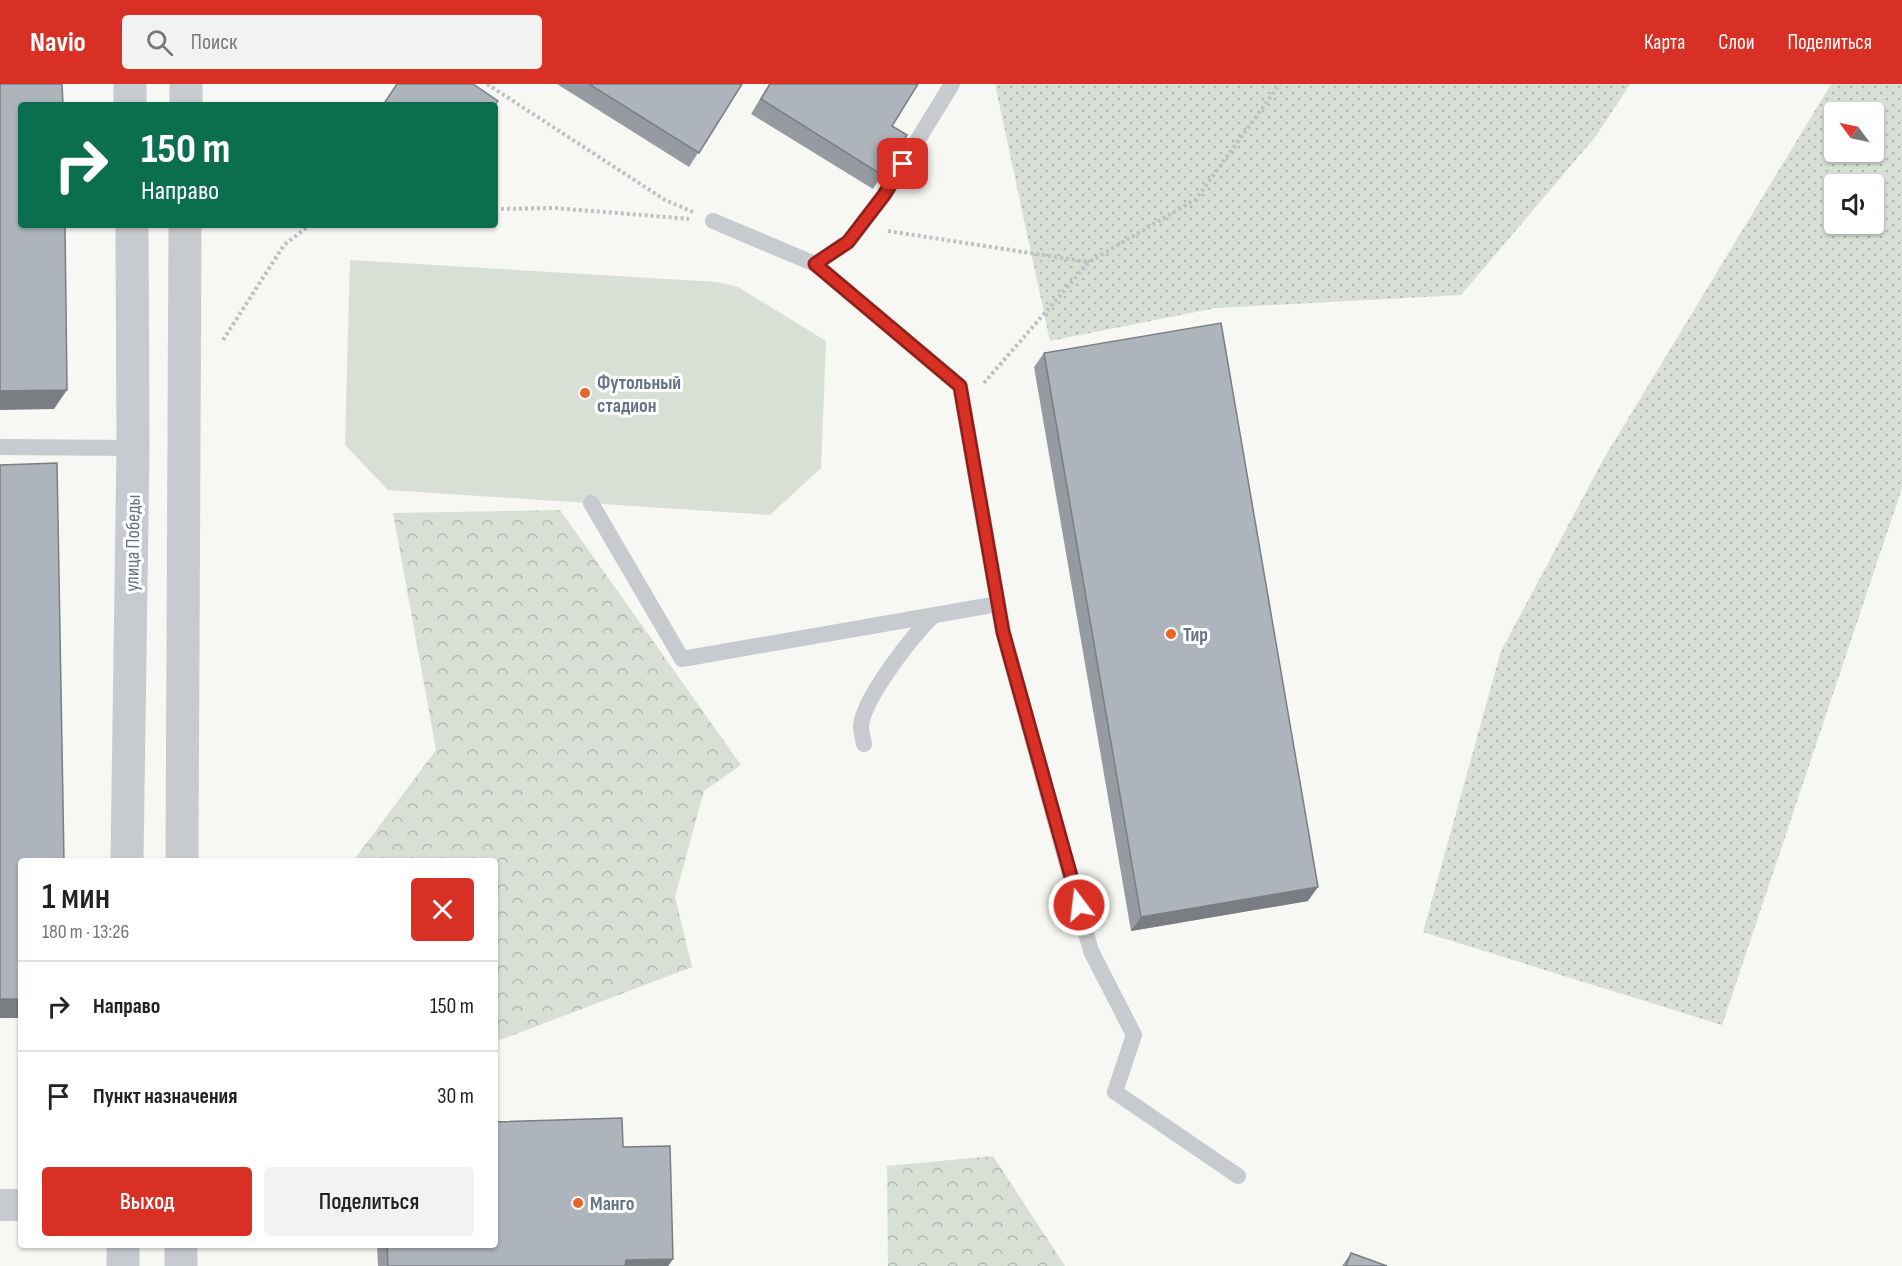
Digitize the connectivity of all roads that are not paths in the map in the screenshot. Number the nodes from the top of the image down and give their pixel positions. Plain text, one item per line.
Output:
1 (130, 84) edge
2 (186, 84) edge
3 (952, 84) edge
4 (130, 102) edge
5 (186, 102) edge
6 (713, 221) road end
7 (132, 228) edge
8 (185, 228) edge
9 (815, 264) junction
10 (0, 447) edge
11 (133, 448) junction
12 (591, 503) dead end
13 (998, 604) junction
14 (934, 615) junction
15 (864, 744) dead end
16 (127, 858) edge
17 (182, 858) edge
18 (1238, 1176) dead end
19 (0, 1205) edge
20 (18, 1205) edge
21 (123, 1248) edge
22 (181, 1248) edge
23 (123, 1266) edge
24 (181, 1266) edge

1 - 4 street
2 - 5 street
3 - 9 lane
6 - 9 lane
7 - 11 street, улица Победы
8 - 17 street
9 - 13 lane
10 - 11 lane
11 - 16 street, улица Победы
12 - 14 lane
13 - 14 lane
13 - 18 lane
14 - 15 lane
19 - 20 street
21 - 23 street
22 - 24 street

